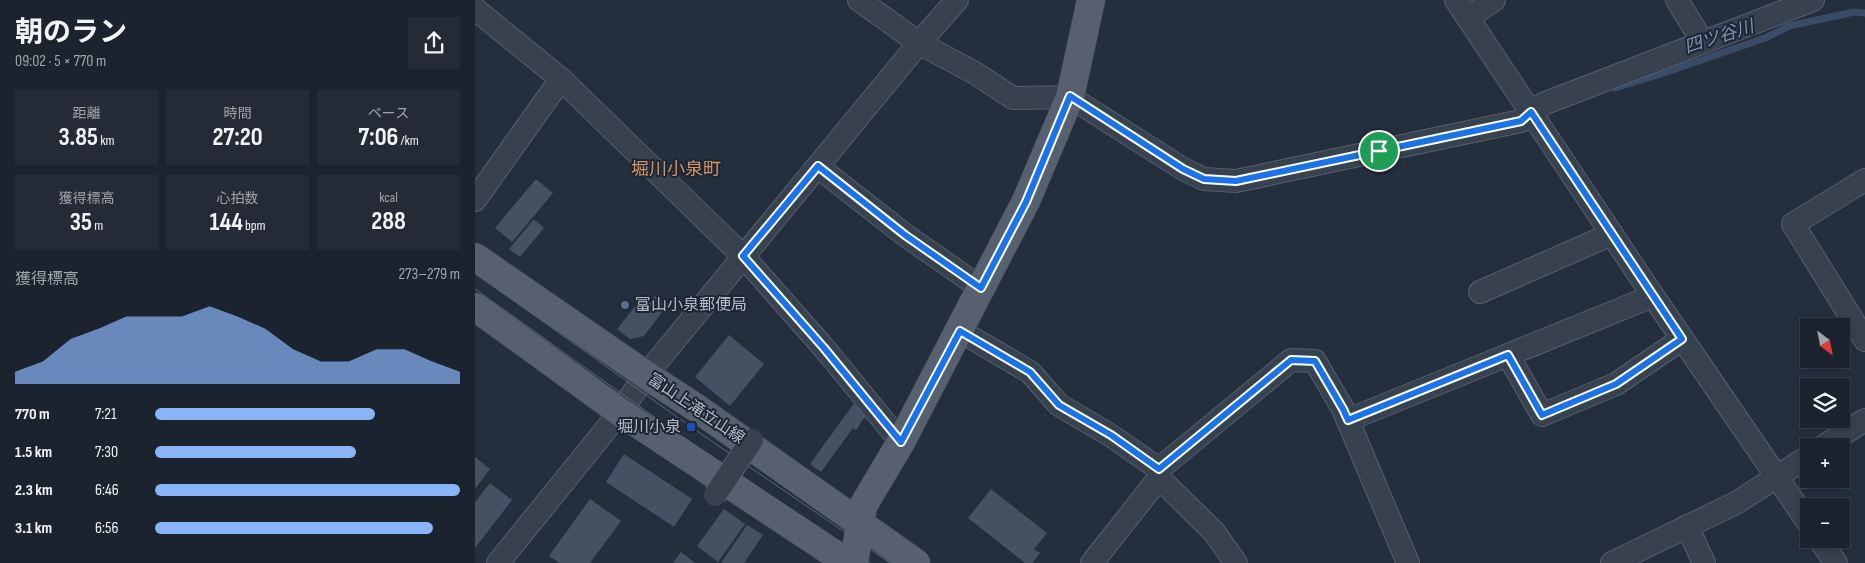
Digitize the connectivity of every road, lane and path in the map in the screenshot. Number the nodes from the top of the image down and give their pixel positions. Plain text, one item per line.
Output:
1 (859, 0) edge
2 (957, 0) edge
3 (1091, 0) edge
4 (1494, 0) edge
5 (1677, 0) edge
6 (1813, 0) edge
7 (475, 9) edge
8 (1462, 9) edge
9 (1702, 41) junction
10 (919, 43) junction
11 (561, 79) junction
12 (1070, 96) junction
13 (1531, 112) junction
14 (818, 166) junction
15 (1865, 180) edge
16 (475, 200) edge
17 (1612, 234) junction
18 (743, 256) junction
19 (475, 257) edge
20 (981, 288) junction
21 (1479, 292) dead end
22 (1653, 296) junction
23 (475, 307) edge
24 (960, 331) junction
25 (1682, 339) junction
26 (1865, 340) edge
27 (1508, 355) junction
28 (645, 375) junction
29 (621, 412) junction
30 (1348, 420) junction
31 (1865, 420) edge
32 (1837, 438) edge
33 (753, 440) dead end
34 (901, 442) junction
35 (1800, 462) edge
36 (1159, 473) junction
37 (1776, 477) junction
38 (715, 495) dead end
39 (1800, 511) edge
40 (860, 524) junction
41 (1687, 526) junction
42 (1825, 548) edge
43 (498, 563) edge
44 (848, 563) edge
45 (854, 563) edge
46 (916, 563) edge
47 (1092, 563) edge
48 (1236, 563) edge
49 (1409, 563) edge
50 (1422, 563) edge
51 (1612, 563) edge
52 (1704, 563) edge
53 (1836, 563) edge

1 - 10 street
2 - 10 street
3 - 12 main road
4 - 8 street
5 - 9 street
6 - 9 street
7 - 11 street
8 - 13 street
9 - 13 street
10 - 12 street
10 - 14 street
11 - 16 street
11 - 18 street
12 - 13 street
12 - 20 main road
13 - 17 street
14 - 18 street
14 - 20 street
15 - 26 street
17 - 21 street
17 - 22 street
18 - 28 street
18 - 34 street
19 - 28 main road, 富山上滝立山線
20 - 24 main road
22 - 25 street
22 - 27 street
23 - 29 main road
24 - 34 main road
24 - 36 street
25 - 27 street
25 - 37 street
27 - 30 street
28 - 29 street
28 - 40 main road, 富山上滝立山線
29 - 43 street
29 - 44 main road
30 - 36 street
30 - 49 street
31 - 32 street
33 - 38 street, bridge
34 - 40 main road
35 - 37 street
36 - 47 street
36 - 48 street
37 - 39 street
37 - 41 street
40 - 45 main road
40 - 46 main road, 富山上滝立山線
41 - 51 street
41 - 52 street
42 - 53 street
49 - 50 street

